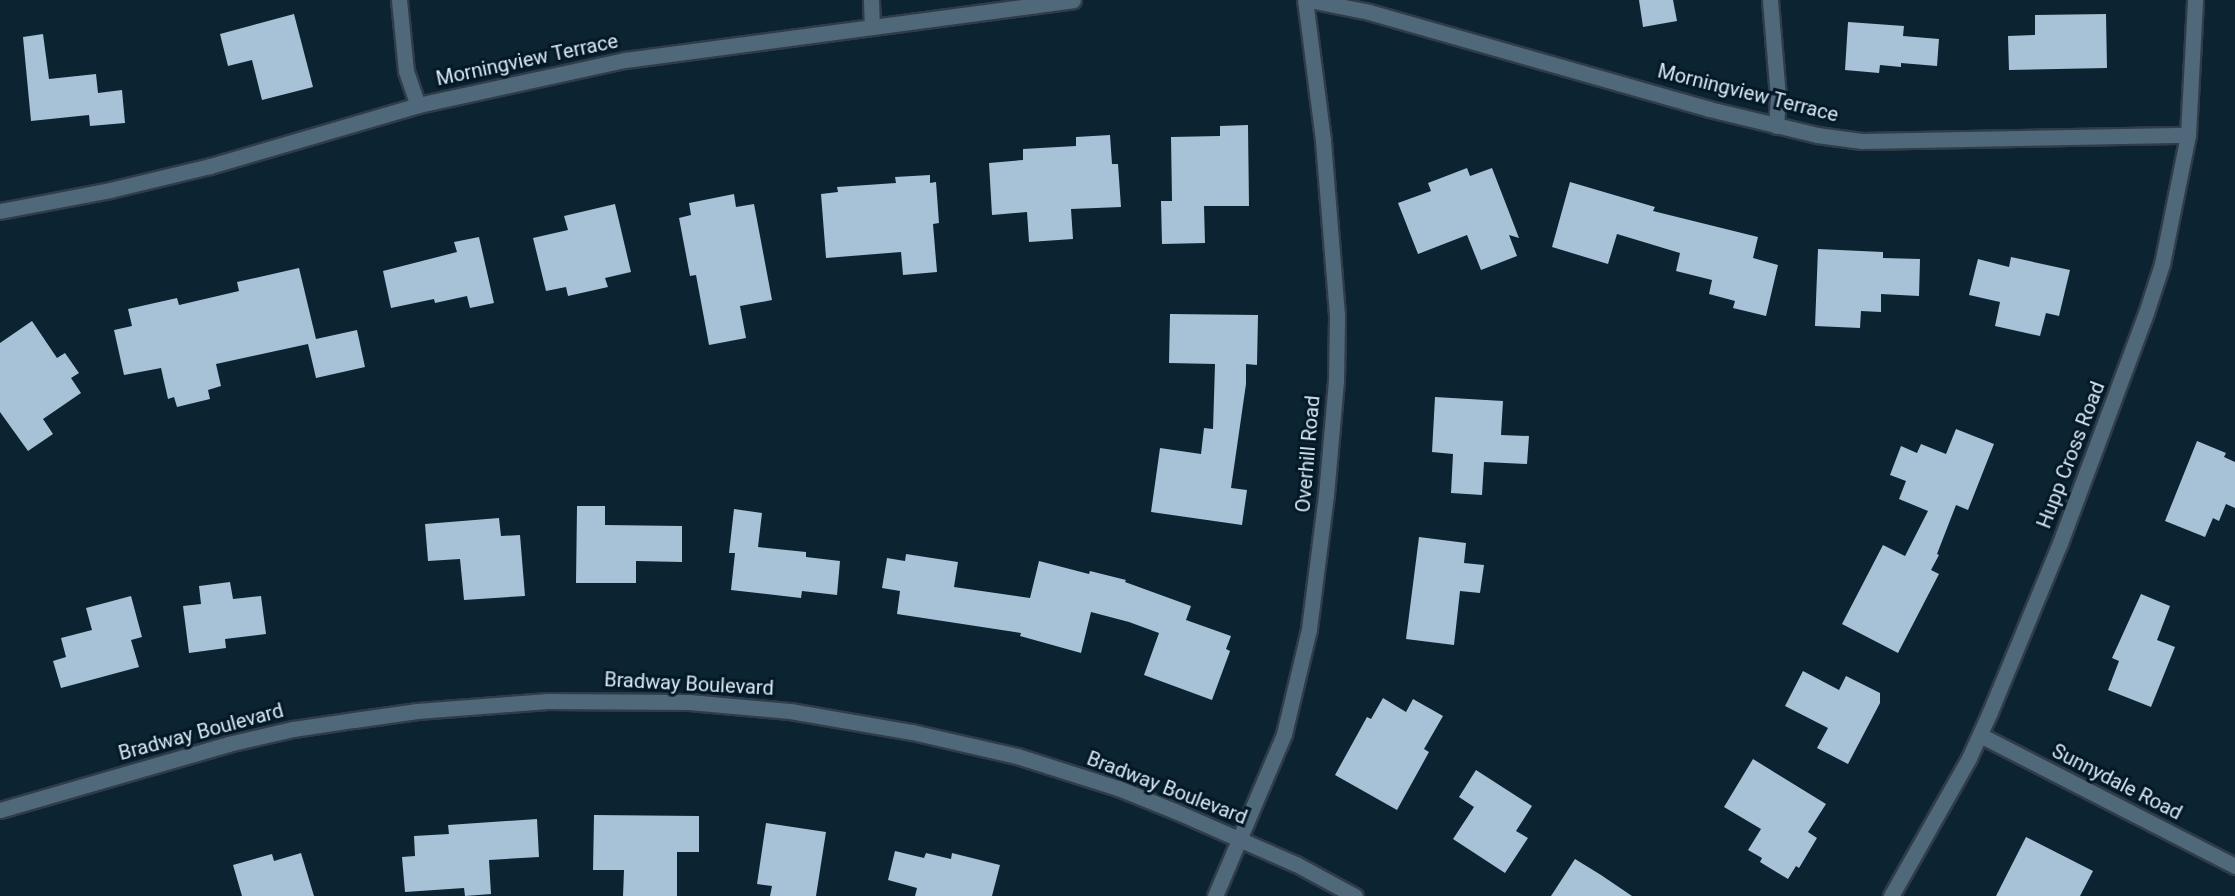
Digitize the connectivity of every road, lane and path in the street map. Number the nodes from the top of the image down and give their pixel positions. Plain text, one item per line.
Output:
1 (399, 0) edge
2 (871, 0) edge
3 (1073, 0) edge
4 (1307, 0) edge
5 (1770, 0) edge
6 (2195, 0) edge
7 (872, 26) junction
8 (418, 105) junction
9 (1776, 126) junction
10 (2188, 135) junction
11 (0, 211) edge
12 (1980, 735) junction
13 (0, 810) edge
14 (1240, 838) junction
15 (2235, 866) edge
16 (1215, 896) edge
17 (1355, 896) edge
18 (1891, 896) edge

1 - 8 street
2 - 7 street
3 - 7 street, Morningview Terrace
4 - 9 street, Morningview Terrace
4 - 14 street, Overhill Road
5 - 9 street
6 - 10 street, Hupp Cross Road
7 - 8 street, Morningview Terrace
8 - 11 street, Morningview Terrace
9 - 10 street, Morningview Terrace
10 - 12 street, Hupp Cross Road
12 - 15 street, Sunnydale Road
12 - 18 street, Hupp Cross Road
13 - 14 street, Bradway Boulevard
14 - 16 street, Overhill Road
14 - 17 street, Bradway Boulevard

